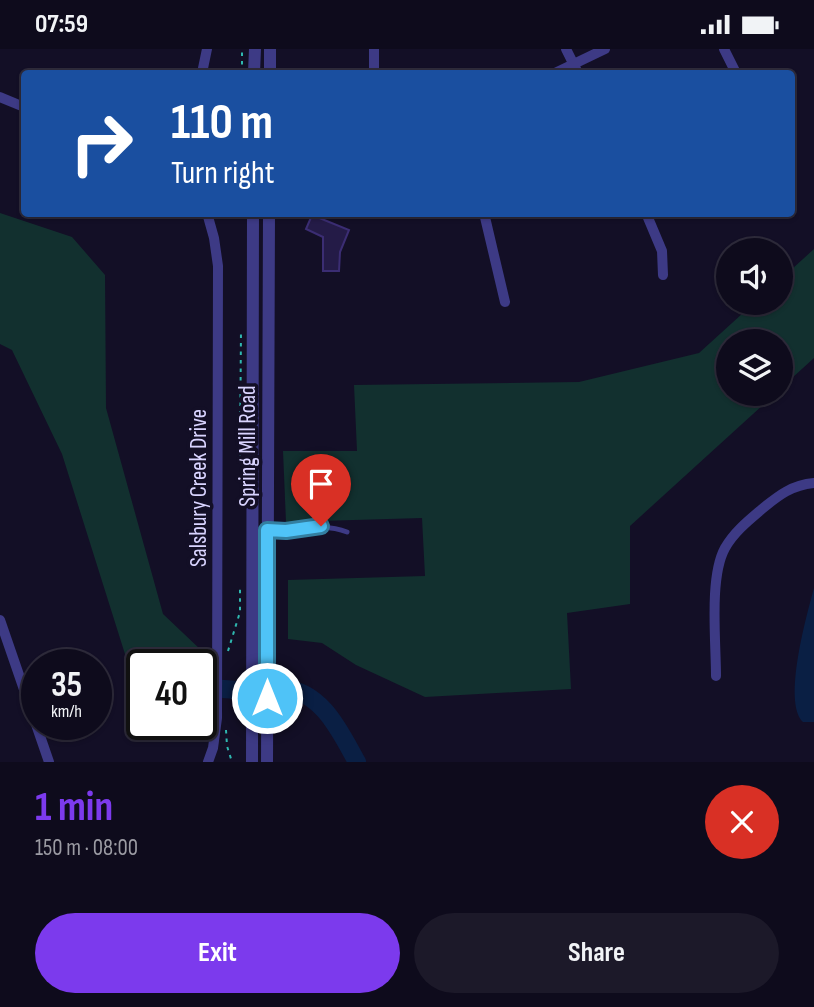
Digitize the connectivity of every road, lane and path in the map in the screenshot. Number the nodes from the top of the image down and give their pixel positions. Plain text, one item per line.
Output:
1 (207, 49) edge
2 (242, 49) edge
3 (255, 49) edge
4 (270, 49) edge
5 (373, 49) edge
6 (566, 49) edge
7 (605, 49) edge
8 (724, 49) edge
9 (576, 69) edge
10 (203, 70) edge
11 (242, 70) edge
12 (254, 70) edge
13 (270, 70) edge
14 (374, 70) edge
15 (734, 70) edge
16 (0, 97) edge
17 (21, 106) edge
18 (209, 217) edge
19 (253, 217) edge
20 (269, 217) edge
21 (485, 217) edge
22 (648, 217) edge
23 (663, 275) dead end
24 (505, 302) dead end
25 (242, 322) dead end
26 (240, 467) dead end
27 (814, 483) edge
28 (267, 530) junction
29 (347, 532) dead end
30 (240, 574) dead end
31 (0, 620) edge
32 (227, 654) dead end
33 (716, 676) dead end
34 (226, 723) dead end
35 (49, 762) edge
36 (208, 762) edge
37 (232, 762) edge
38 (252, 762) edge
39 (267, 762) edge

1 - 10 street
2 - 11 path
3 - 12 street
4 - 13 street
5 - 14 street
6 - 9 street
7 - 9 street
8 - 15 street
16 - 17 street
18 - 36 street, Salsbury Creek Drive
19 - 38 street, Spring Mill Road
20 - 28 street, Spring Mill Road
21 - 24 street
22 - 23 street
25 - 26 path
27 - 33 street
28 - 29 lane
28 - 39 street, Spring Mill Road
30 - 32 path
31 - 35 street
34 - 37 path

